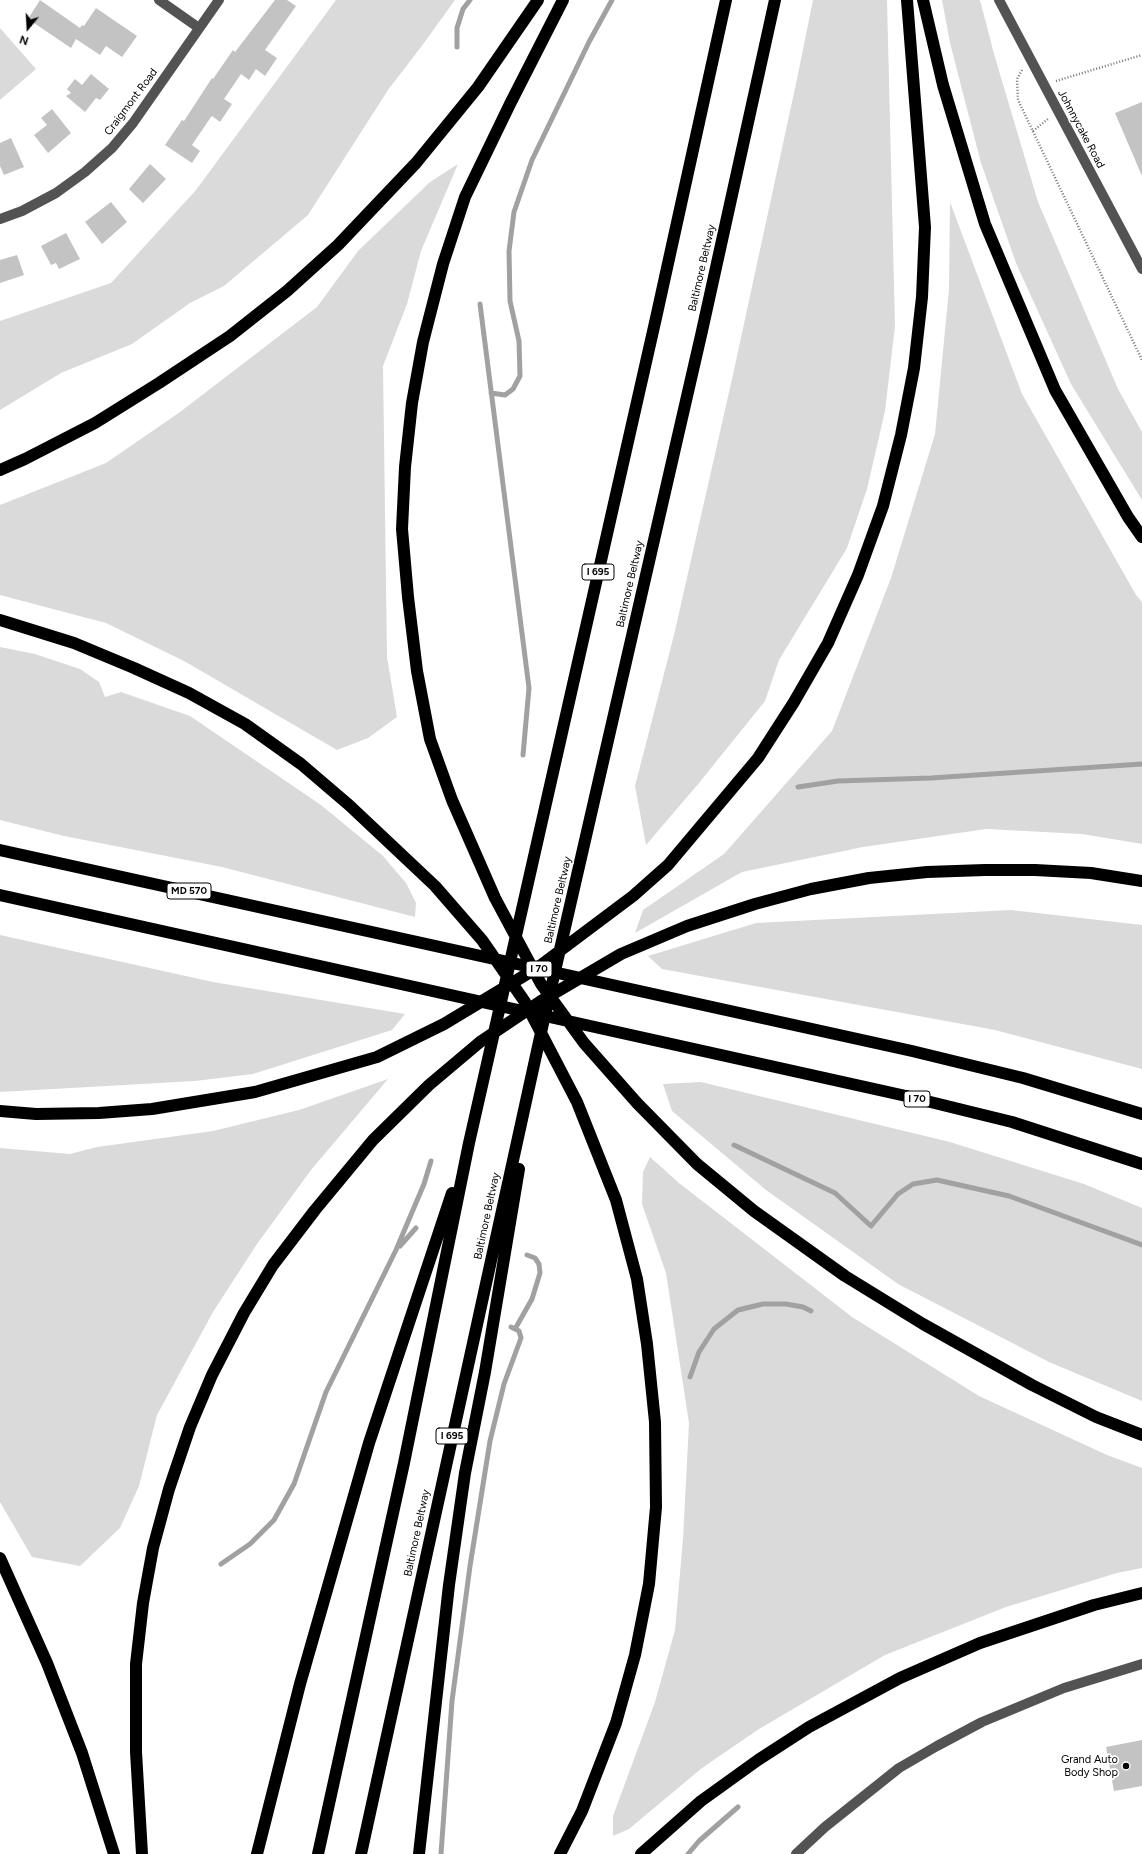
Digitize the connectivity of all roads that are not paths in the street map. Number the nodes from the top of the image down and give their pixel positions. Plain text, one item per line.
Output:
1 (159, 0) edge
2 (219, 0) edge
3 (538, 0) edge
4 (563, 0) edge
5 (726, 0) edge
6 (775, 0) edge
7 (907, 0) edge
8 (923, 0) edge
9 (999, 0) edge
10 (199, 28) junction
11 (0, 219) edge
12 (1142, 269) edge
13 (0, 470) edge
14 (1142, 537) edge
15 (0, 620) edge
16 (0, 850) edge
17 (1142, 880) edge
18 (0, 896) edge
19 (378, 933) joint
20 (544, 1019) junction
21 (0, 1111) edge
22 (1142, 1114) edge
23 (469, 1143) junction
24 (1142, 1164) edge
25 (1142, 1435) edge
26 (0, 1558) edge
27 (1142, 1593) edge
28 (1142, 1664) edge
29 (114, 1854) edge
30 (142, 1854) edge
31 (256, 1854) edge
32 (318, 1854) edge
33 (361, 1854) edge
34 (419, 1854) edge
35 (560, 1854) edge
36 (641, 1854) edge
37 (796, 1854) edge

1 - 10 street
2 - 10 street, Craigmont Road
3 - 13 highway
4 - 25 highway
5 - 23 highway, I 695
6 - 20 highway, Baltimore Beltway / I 695
7 - 21 highway
8 - 14 highway
9 - 12 street, Johnnycake Road
10 - 11 street, Craigmont Road
15 - 35 highway
16 - 19 highway, MD 570
17 - 30 highway
18 - 24 highway, I 70
19 - 22 highway, I 70
20 - 33 highway, Baltimore Beltway / I 695
20 - 34 highway
23 - 31 highway
23 - 32 highway, I 695
26 - 29 highway
27 - 36 highway
28 - 37 street

